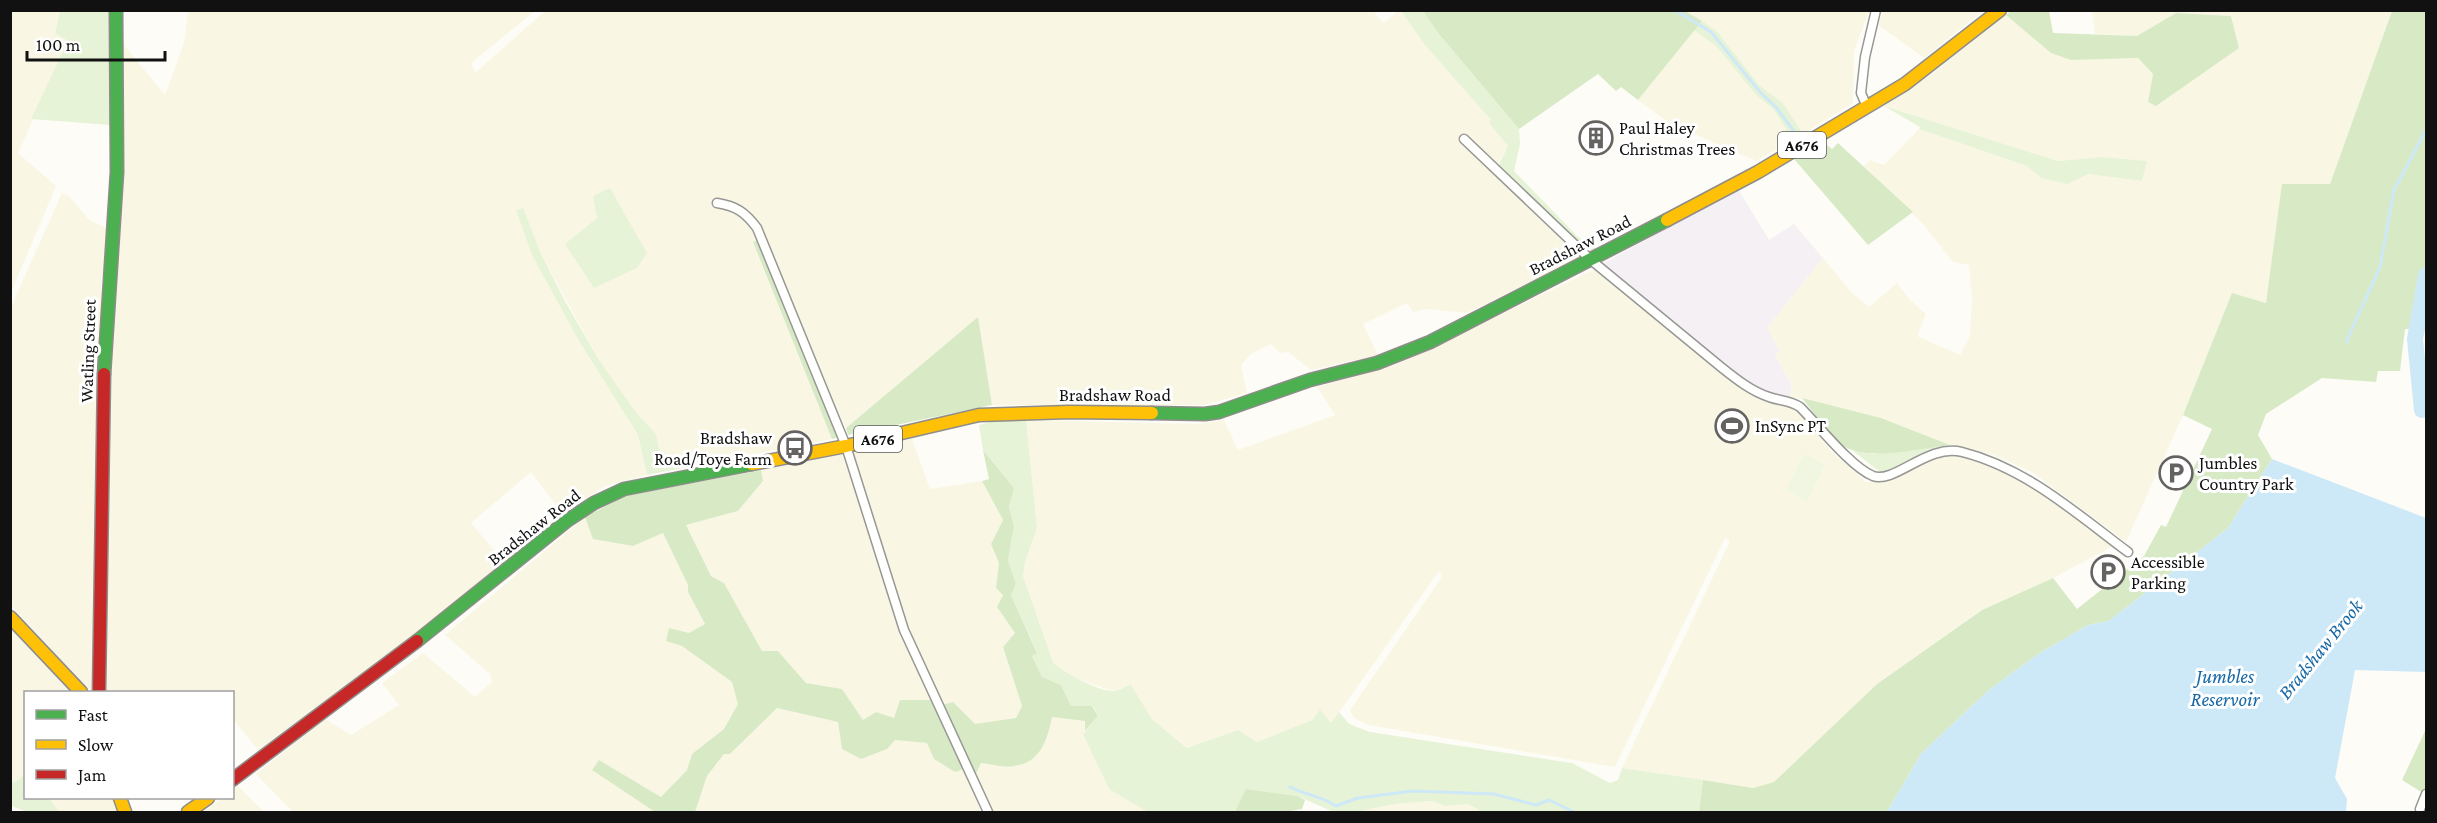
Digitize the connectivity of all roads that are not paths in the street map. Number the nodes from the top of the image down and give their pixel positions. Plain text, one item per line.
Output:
1 (116, 10) edge
2 (1876, 10) edge
3 (2000, 10) edge
4 (1867, 107) junction
5 (1464, 139) dead end
6 (717, 203) dead end
7 (1591, 260) junction
8 (846, 446) junction
9 (2128, 552) dead end
10 (10, 617) edge
11 (79, 691) edge
12 (99, 691) edge
13 (234, 779) edge
14 (2427, 794) edge
15 (207, 799) edge
16 (2420, 809) dead end
17 (188, 813) edge
18 (988, 813) edge

1 - 12 main road, Watling Street
2 - 4 street
3 - 4 main road, Bradshaw Road / A676
4 - 7 main road, Bradshaw Road / A676
5 - 7 street
6 - 8 street
7 - 8 main road, Bradshaw Road / A676
7 - 9 street
8 - 13 main road, Bradshaw Road / A676
8 - 18 street
10 - 11 main road
14 - 16 street
15 - 17 main road

